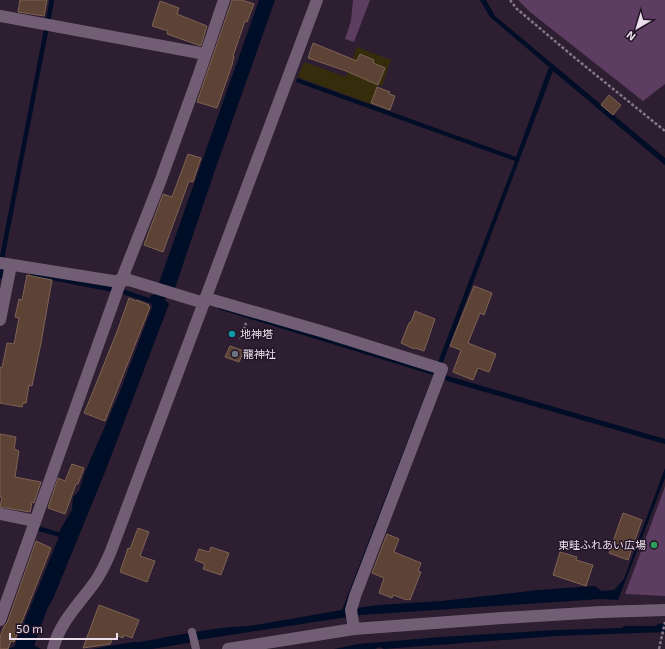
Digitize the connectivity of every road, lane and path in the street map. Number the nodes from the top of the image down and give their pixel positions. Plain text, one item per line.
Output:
1 (224, 0) edge
2 (317, 0) edge
3 (510, 0) edge
4 (0, 16) edge
5 (205, 54) junction
6 (665, 131) edge
7 (7, 267) edge
8 (119, 287) junction
9 (205, 301) junction
10 (0, 320) edge
11 (246, 323) dead end
12 (240, 340) dead end
13 (0, 514) edge
14 (34, 525) junction
15 (665, 610) edge
16 (0, 620) edge
17 (664, 624) edge
18 (354, 629) junction
19 (192, 632) dead end
20 (195, 646) edge
21 (53, 649) edge
22 (228, 649) edge
23 (659, 649) edge

1 - 5 street
2 - 9 street
3 - 6 path
4 - 5 street
5 - 8 street
7 - 8 street
7 - 10 street
8 - 9 street
8 - 14 street
9 - 18 street
9 - 21 street
11 - 12 path
13 - 14 street
14 - 16 street
15 - 18 street
17 - 23 path
18 - 22 street
19 - 20 lane

